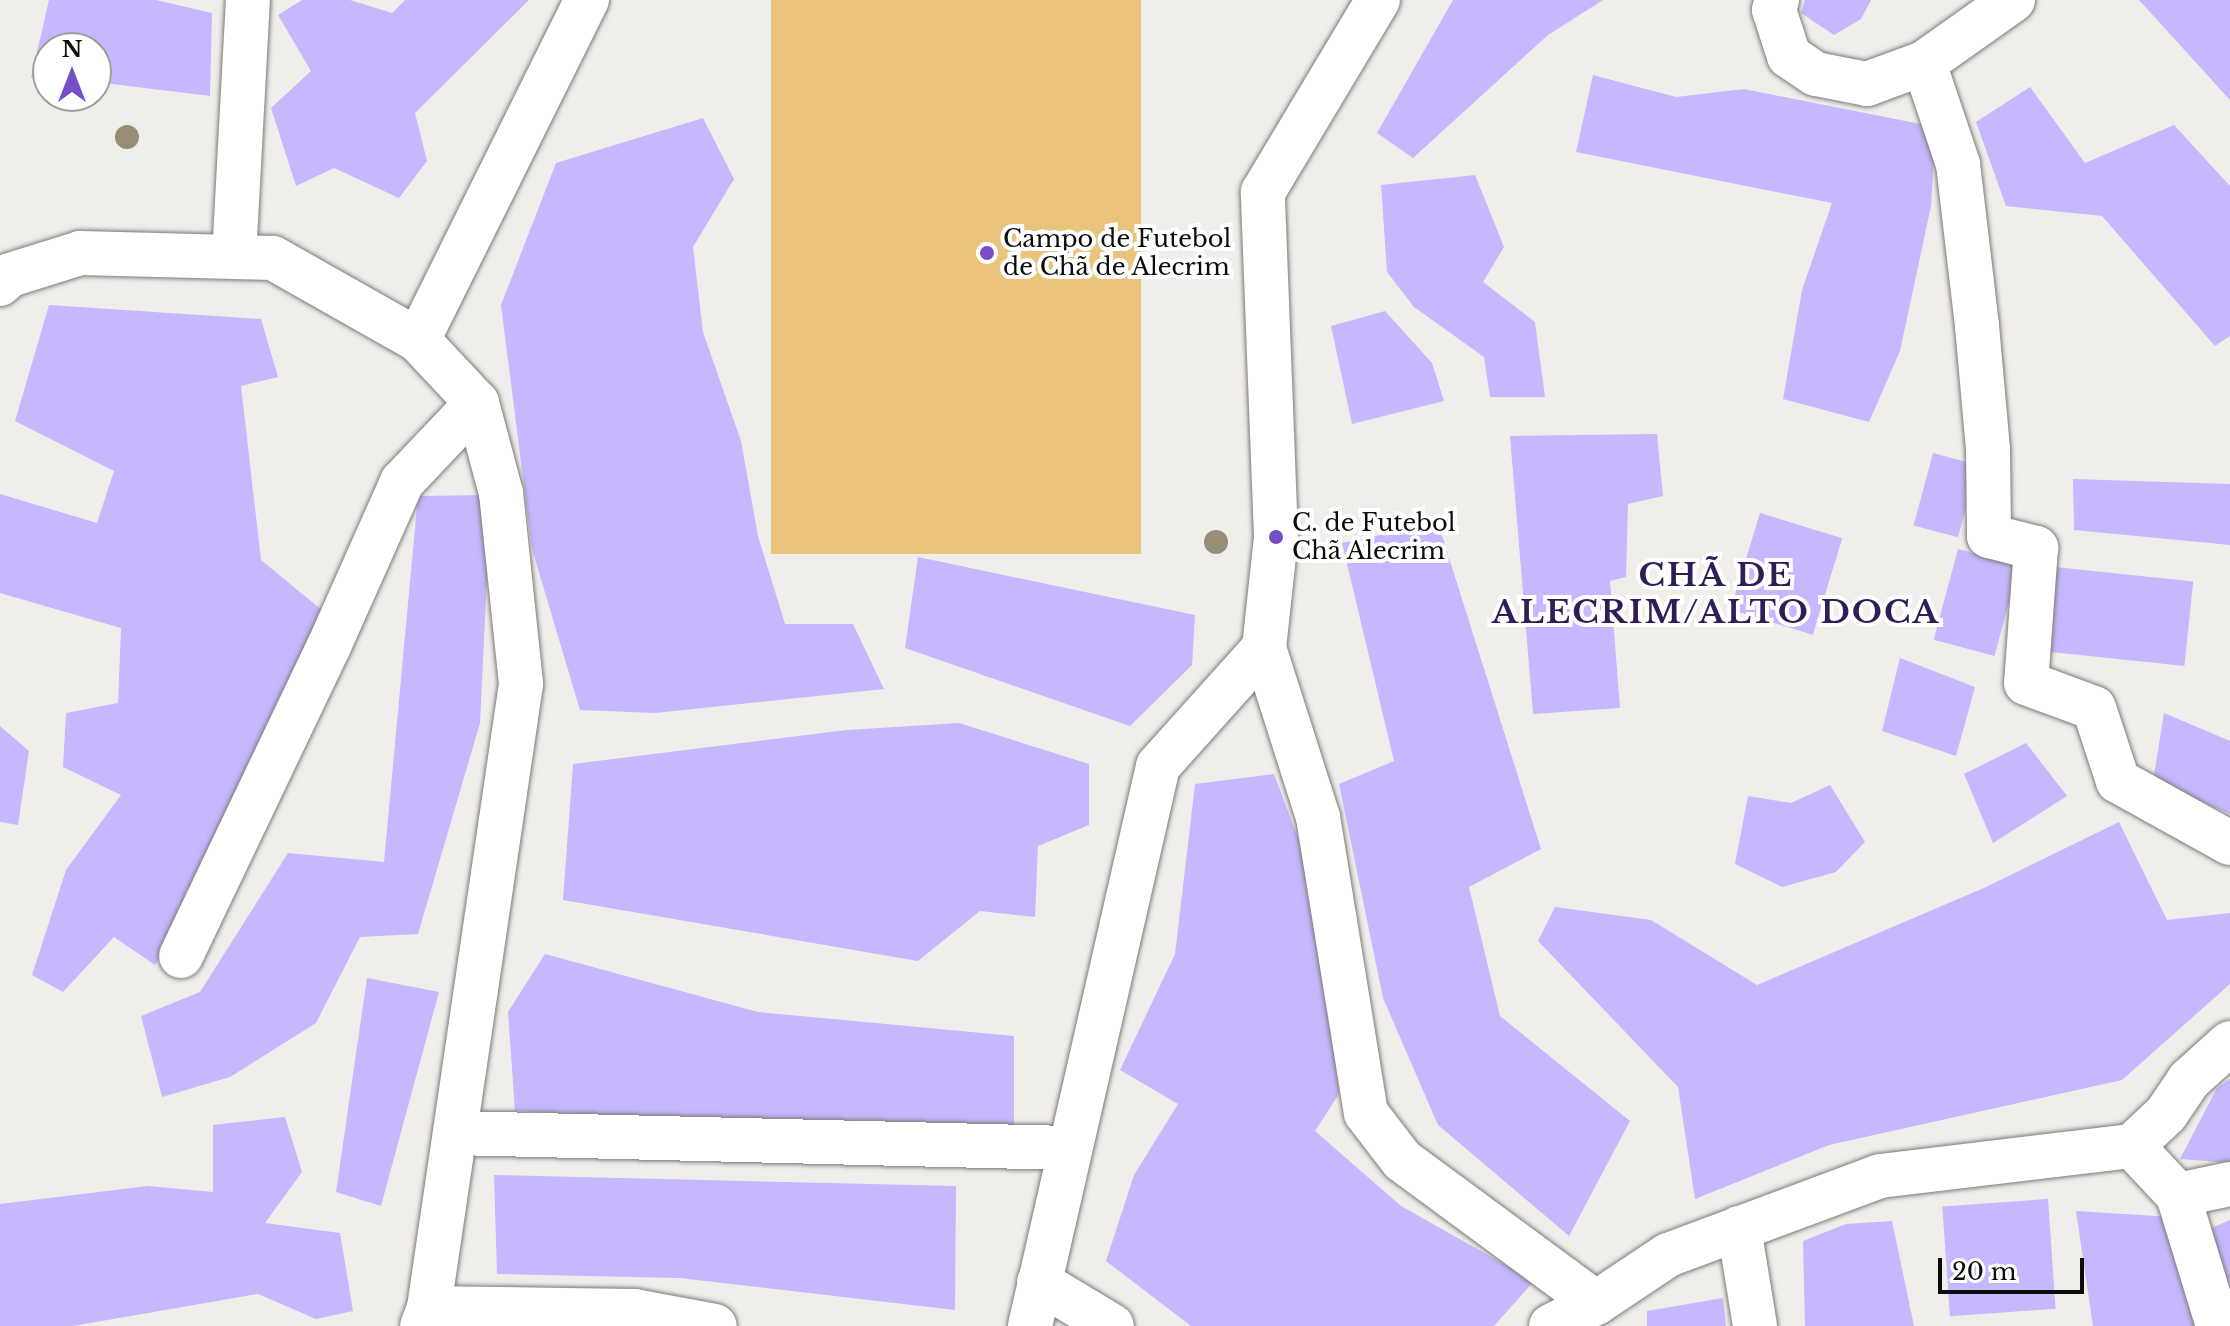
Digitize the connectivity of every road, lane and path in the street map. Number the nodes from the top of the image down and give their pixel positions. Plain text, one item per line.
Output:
1 (248, 0) edge
2 (587, 0) edge
3 (1378, 0) edge
4 (1777, 0) edge
5 (2013, 0) edge
6 (1924, 63) junction
7 (234, 257) junction
8 (0, 284) edge
9 (418, 340) junction
10 (477, 403) junction
11 (1264, 648) junction
12 (2230, 843) edge
13 (181, 956) dead end
14 (2230, 1043) edge
15 (455, 1133) junction
16 (2132, 1146) junction
17 (1070, 1148) junction
18 (2230, 1184) edge
19 (2178, 1195) junction
20 (1739, 1228) junction
21 (1039, 1282) junction
22 (1596, 1303) junction
23 (426, 1317) edge
24 (715, 1326) edge
25 (1030, 1326) edge
26 (1112, 1326) edge
27 (1551, 1326) edge
28 (1755, 1326) edge
29 (2218, 1326) edge

1 - 7 street
2 - 9 street
3 - 11 street
4 - 6 street
5 - 6 street
6 - 12 street
7 - 8 street
7 - 9 street
9 - 10 street
10 - 13 street
10 - 15 street
11 - 17 street
11 - 22 street
14 - 16 street
15 - 17 street
15 - 23 street
16 - 19 street
16 - 20 street
17 - 21 street
18 - 19 street
19 - 29 street
20 - 22 street
20 - 28 street
21 - 25 street
21 - 26 street
22 - 27 street
23 - 24 street

